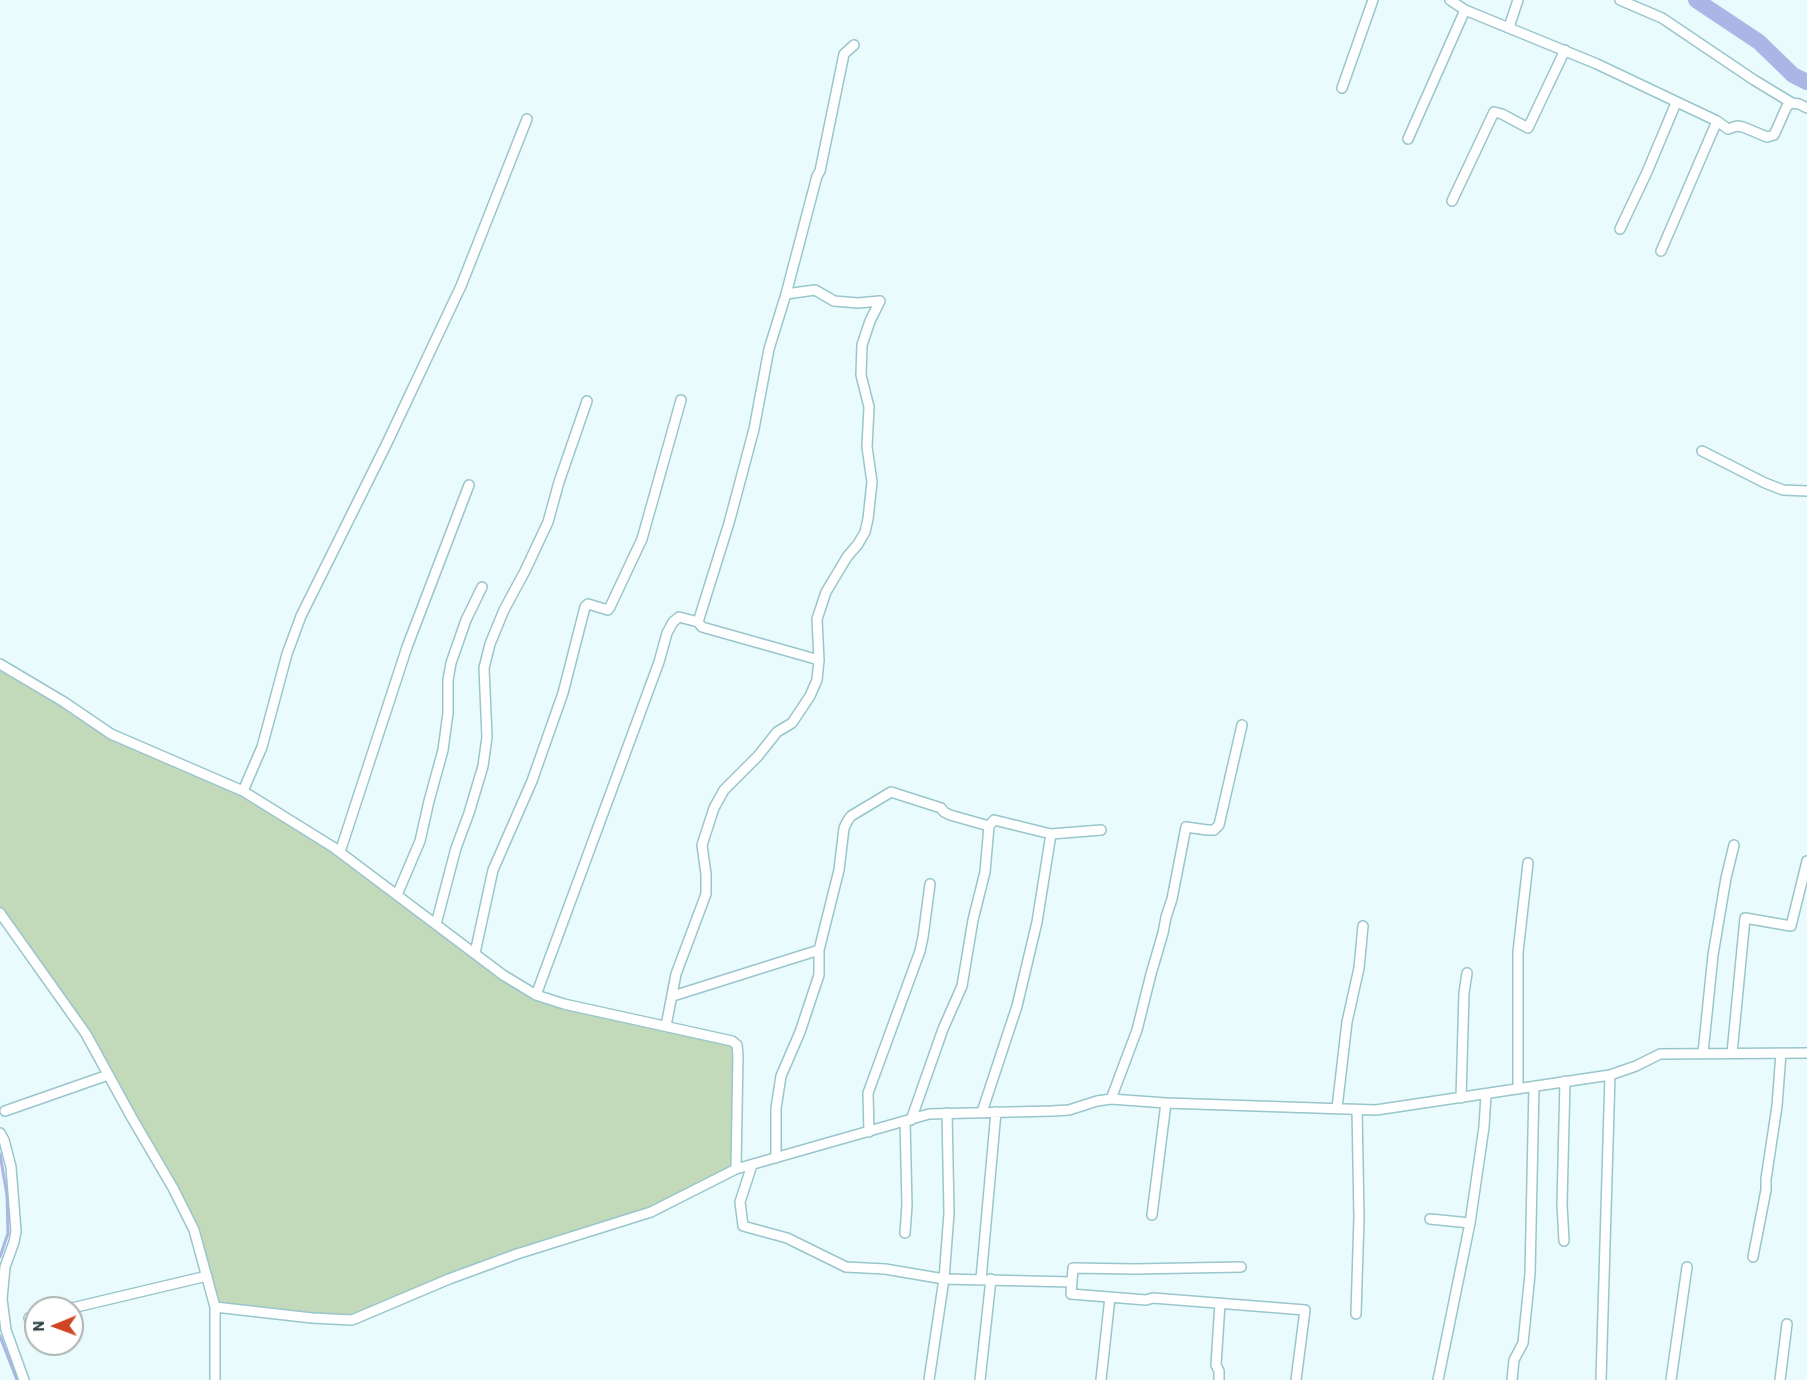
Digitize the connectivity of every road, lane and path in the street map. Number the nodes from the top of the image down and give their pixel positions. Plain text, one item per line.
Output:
1 (1373, 0) edge
2 (1450, 0) edge
3 (1518, 0) edge
4 (1620, 0) edge
5 (1466, 9) junction
6 (1509, 27) junction
7 (854, 45) dead end
8 (1565, 50) junction
9 (1342, 88) dead end
10 (1676, 103) junction
11 (1791, 103) junction
12 (1807, 108) edge
13 (527, 119) dead end
14 (1717, 121) junction
15 (1408, 139) dead end
16 (1452, 201) dead end
17 (1620, 229) dead end
18 (1661, 251) dead end
19 (786, 294) junction
20 (681, 400) dead end
21 (587, 401) dead end
22 (1702, 451) dead end
23 (469, 484) dead end
24 (1807, 491) edge
25 (482, 587) dead end
26 (698, 622) junction
27 (819, 660) junction
28 (0, 664) edge
29 (1242, 725) dead end
30 (243, 791) junction
31 (989, 826) junction
32 (1101, 830) dead end
33 (1051, 834) junction
34 (1734, 845) dead end
35 (340, 852) junction
36 (1807, 861) edge
37 (1528, 863) dead end
38 (930, 884) dead end
39 (397, 895) junction
40 (0, 912) edge
41 (436, 924) junction
42 (1363, 926) dead end
43 (819, 950) junction
44 (475, 953) junction
45 (1467, 972) dead end
46 (536, 995) junction
47 (673, 996) junction
48 (666, 1026) junction
49 (1703, 1053) junction
50 (1732, 1053) junction
51 (1781, 1053) junction
52 (1807, 1053) edge
53 (108, 1075) junction
54 (1610, 1075) junction
55 (1565, 1081) junction
56 (1534, 1086) junction
57 (1518, 1089) junction
58 (1486, 1095) junction
59 (1461, 1098) junction
60 (1112, 1099) junction
61 (1166, 1104) junction
62 (1337, 1108) junction
63 (1357, 1110) junction
64 (5, 1111) dead end
65 (982, 1112) junction
66 (996, 1112) junction
67 (947, 1113) junction
68 (908, 1120) junction
69 (869, 1132) junction
70 (0, 1133) edge
71 (776, 1158) junction
72 (752, 1165) junction
73 (736, 1169) junction
74 (1152, 1215) dead end
75 (1430, 1219) dead end
76 (1470, 1223) junction
77 (905, 1233) dead end
78 (1564, 1242) dead end
79 (1753, 1257) dead end
80 (1241, 1267) dead end
81 (1687, 1267) dead end
82 (207, 1276) junction
83 (944, 1279) junction
84 (986, 1279) junction
85 (1072, 1282) junction
86 (1110, 1298) junction
87 (1220, 1303) junction
88 (84, 1305) edge
89 (215, 1307) junction
90 (1356, 1314) dead end
91 (1787, 1324) dead end
92 (24, 1380) edge
93 (215, 1380) edge
94 (929, 1380) edge
95 (980, 1380) edge
96 (1101, 1380) edge
97 (1219, 1380) edge
98 (1296, 1380) edge
99 (1438, 1380) edge
100 (1512, 1380) edge
101 (1601, 1380) edge
102 (1671, 1380) edge
103 (1780, 1380) edge

1 - 9 street
2 - 5 street
3 - 6 street
4 - 11 street
5 - 6 street
5 - 15 street
6 - 8 street
7 - 19 street
8 - 10 street
8 - 16 street
10 - 14 street
10 - 17 street
11 - 12 street
11 - 14 street
13 - 30 street
14 - 18 street
19 - 26 street
19 - 27 street
20 - 44 street
21 - 41 street
22 - 24 street
23 - 35 street
25 - 39 street
26 - 27 street
26 - 46 street
27 - 47 street
28 - 30 street
29 - 60 street
30 - 35 street
31 - 33 street
31 - 43 street
31 - 68 street
32 - 33 street
33 - 65 street
34 - 49 street
35 - 39 street
36 - 50 street
37 - 57 street
38 - 69 street
39 - 41 street
40 - 53 street
41 - 44 street
42 - 62 street
43 - 47 street
43 - 71 street
44 - 46 street
45 - 59 street
46 - 48 street
47 - 48 street
48 - 73 street
49 - 50 street
49 - 54 street
50 - 51 street
51 - 52 street
51 - 79 street
53 - 64 street
53 - 82 street
54 - 55 street
54 - 101 street
55 - 56 street
55 - 78 street
56 - 57 street
56 - 100 street
57 - 58 street
58 - 59 street
58 - 76 street
59 - 63 street
60 - 61 street
60 - 66 street
61 - 62 street
61 - 74 street
62 - 63 street
63 - 90 street
65 - 66 street
65 - 67 street
66 - 84 street
67 - 68 street
67 - 83 street
68 - 69 street
68 - 77 street
69 - 71 street
70 - 92 street
71 - 72 street
72 - 73 street
72 - 83 street
73 - 89 street
75 - 76 street
76 - 99 street
80 - 85 street
81 - 102 street
82 - 88 street
82 - 89 street
83 - 84 street
83 - 94 street
84 - 85 street
84 - 95 street
85 - 86 street
86 - 87 street
86 - 96 street
87 - 97 street
87 - 98 street
89 - 93 street
91 - 103 street

